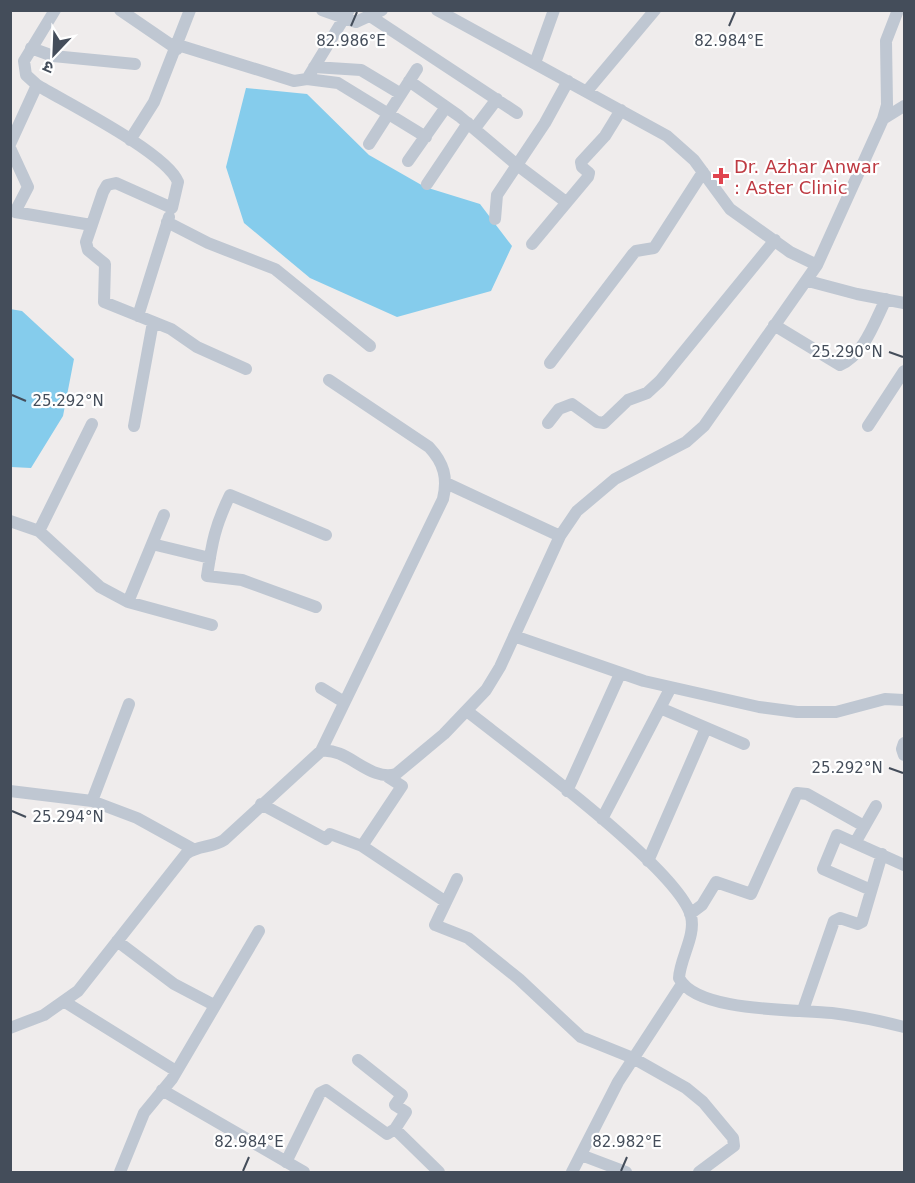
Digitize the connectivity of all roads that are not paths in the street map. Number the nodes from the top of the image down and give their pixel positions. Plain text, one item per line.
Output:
1 (55, 10) edge
2 (120, 10) edge
3 (190, 10) edge
4 (322, 10) edge
5 (382, 10) edge
6 (437, 10) edge
7 (554, 10) edge
8 (655, 10) edge
9 (898, 10) edge
10 (346, 15) edge
11 (370, 16) junction
12 (178, 47) junction
13 (31, 48) junction
14 (10, 59) edge
15 (24, 61) junction
16 (535, 63) junction
17 (135, 64) dead end
18 (314, 67) junction
19 (417, 69) dead end
20 (307, 79) junction
21 (409, 81) junction
22 (568, 81) junction
23 (37, 85) junction
24 (587, 91) junction
25 (401, 94) junction
26 (497, 99) junction
27 (904, 106) edge
28 (446, 107) junction
29 (621, 110) junction
30 (517, 113) dead end
31 (389, 114) junction
32 (883, 119) junction
33 (472, 125) junction
34 (426, 137) junction
35 (130, 140) junction
36 (369, 144) dead end
37 (10, 146) edge
38 (408, 161) dead end
39 (517, 165) junction
40 (703, 172) junction
41 (427, 184) dead end
42 (566, 202) junction
43 (172, 208) junction
44 (13, 217) edge
45 (495, 219) dead end
46 (167, 222) junction
47 (91, 225) junction
48 (775, 240) junction
49 (532, 244) dead end
50 (817, 265) junction
51 (807, 280) junction
52 (886, 299) junction
53 (904, 303) edge
54 (138, 316) junction
55 (153, 322) junction
56 (774, 325) junction
57 (370, 346) dead end
58 (550, 363) dead end
59 (246, 369) dead end
60 (904, 371) edge
61 (329, 380) dead end
62 (548, 423) dead end
63 (92, 424) dead end
64 (134, 426) dead end
65 (868, 426) dead end
66 (446, 483) junction
67 (164, 515) dead end
68 (10, 521) edge
69 (39, 531) junction
70 (326, 535) dead end
71 (560, 536) junction
72 (152, 544) junction
73 (210, 558) junction
74 (128, 602) junction
75 (316, 607) dead end
76 (212, 625) dead end
77 (514, 636) junction
78 (620, 674) junction
79 (321, 687) dead end
80 (670, 689) junction
81 (904, 700) edge
82 (344, 702) junction
83 (129, 704) dead end
84 (660, 708) junction
85 (467, 711) junction
86 (706, 728) junction
87 (904, 743) edge
88 (744, 744) dead end
89 (321, 751) junction
90 (904, 755) edge
91 (388, 777) junction
92 (10, 791) edge
93 (567, 791) junction
94 (92, 801) junction
95 (261, 804) junction
96 (876, 806) dead end
97 (602, 819) junction
98 (864, 826) junction
99 (855, 843) junction
100 (362, 846) junction
101 (193, 849) junction
102 (882, 854) junction
103 (648, 861) junction
104 (904, 865) edge
105 (457, 879) dead end
106 (872, 890) junction
107 (446, 902) junction
108 (690, 914) junction
109 (259, 931) dead end
110 (117, 941) junction
111 (682, 984) junction
112 (65, 1002) junction
113 (213, 1005) junction
114 (802, 1010) junction
115 (904, 1027) edge
116 (10, 1028) edge
117 (633, 1058) junction
118 (358, 1060) dead end
119 (176, 1071) junction
120 (162, 1090) junction
121 (394, 1129) junction
122 (581, 1155) junction
123 (286, 1162) junction
124 (120, 1173) edge
125 (304, 1173) edge
126 (439, 1173) edge
127 (572, 1173) edge
128 (626, 1173) edge
129 (699, 1173) edge

1 - 13 street
2 - 12 street
3 - 12 street
4 - 10 street
5 - 11 street
6 - 16 street
7 - 16 street
8 - 24 street
9 - 32 street
10 - 11 street
10 - 18 street
11 - 26 street
12 - 20 street
12 - 35 street
13 - 15 street
13 - 17 street
14 - 15 street
15 - 23 street
16 - 22 street
18 - 20 street
18 - 25 street
19 - 21 street
20 - 31 street
21 - 25 street
21 - 28 street
22 - 24 street
22 - 39 street
23 - 35 street
23 - 37 street
24 - 29 street
25 - 31 street
26 - 30 street
26 - 33 street
27 - 32 street
28 - 33 street
28 - 34 street
29 - 40 street
29 - 42 street
31 - 34 street
31 - 36 street
32 - 50 street
33 - 39 street
33 - 41 street
34 - 38 street
35 - 43 street
37 - 44 street
39 - 42 street
39 - 45 street
40 - 48 street
40 - 58 street
42 - 49 street
43 - 46 street
43 - 47 street
44 - 47 street
46 - 54 street
46 - 57 street
47 - 54 street
48 - 50 street
48 - 62 street
50 - 51 street
51 - 52 street
51 - 56 street
52 - 53 street
52 - 56 street
54 - 55 street
55 - 59 street
55 - 64 street
56 - 71 street
60 - 65 street
61 - 66 street
63 - 69 street
66 - 71 street
66 - 82 street
67 - 72 street
68 - 69 street
69 - 74 street
70 - 73 street
71 - 77 street
72 - 73 street
72 - 74 street
73 - 75 street
74 - 76 street
77 - 78 street
77 - 85 street
78 - 80 street
78 - 93 street
79 - 82 street
80 - 81 street
80 - 84 street
82 - 89 street
83 - 94 street
84 - 86 street
84 - 97 street
85 - 91 street
85 - 93 street
86 - 88 street
86 - 103 street
87 - 90 street
89 - 91 street
89 - 95 street
91 - 100 street
92 - 94 street
93 - 97 street
94 - 101 street
95 - 100 street
95 - 101 street
96 - 98 street
97 - 103 street
98 - 99 street
98 - 108 street
99 - 102 street
99 - 106 street
100 - 107 street
101 - 110 street
102 - 104 street
102 - 106 street
103 - 108 street
105 - 107 street
106 - 114 street
107 - 117 street
108 - 111 street
109 - 113 street
110 - 112 street
110 - 113 street
111 - 114 street
111 - 117 street
112 - 116 street
112 - 119 street
113 - 119 street
114 - 115 street
117 - 122 street
117 - 129 street
118 - 121 street
119 - 120 street
120 - 123 street
120 - 124 street
121 - 123 street
121 - 126 street
122 - 127 street
122 - 128 street
123 - 125 street

